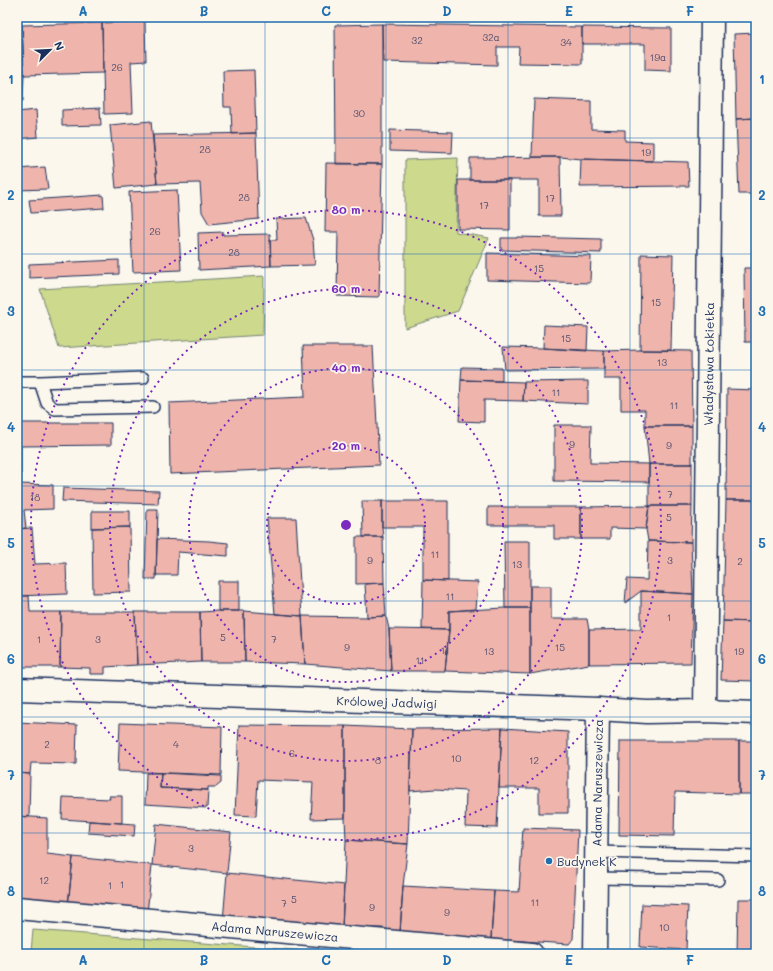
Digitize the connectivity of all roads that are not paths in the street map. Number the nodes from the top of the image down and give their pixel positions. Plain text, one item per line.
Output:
1 (712, 17) edge
2 (143, 378) dead end
3 (18, 382) dead end
4 (40, 382) junction
5 (153, 407) dead end
6 (17, 688) edge
7 (598, 709) junction
8 (705, 711) junction
9 (756, 713) edge
10 (596, 852) junction
11 (756, 856) edge
12 (596, 878) junction
13 (718, 880) dead end
14 (17, 908) edge
15 (532, 954) edge
16 (595, 954) edge

1 - 8 street, Władysława Łokietka
2 - 4 lane
3 - 4 lane
4 - 5 lane
6 - 7 street, Królowej Jadwigi
7 - 8 street, Królowej Jadwigi
7 - 10 street, Adama Naruszewicza
8 - 9 street, Królowej Jadwigi
10 - 11 lane
10 - 12 street, Adama Naruszewicza
12 - 13 lane
12 - 16 street, Adama Naruszewicza
14 - 15 street, Adama Naruszewicza

